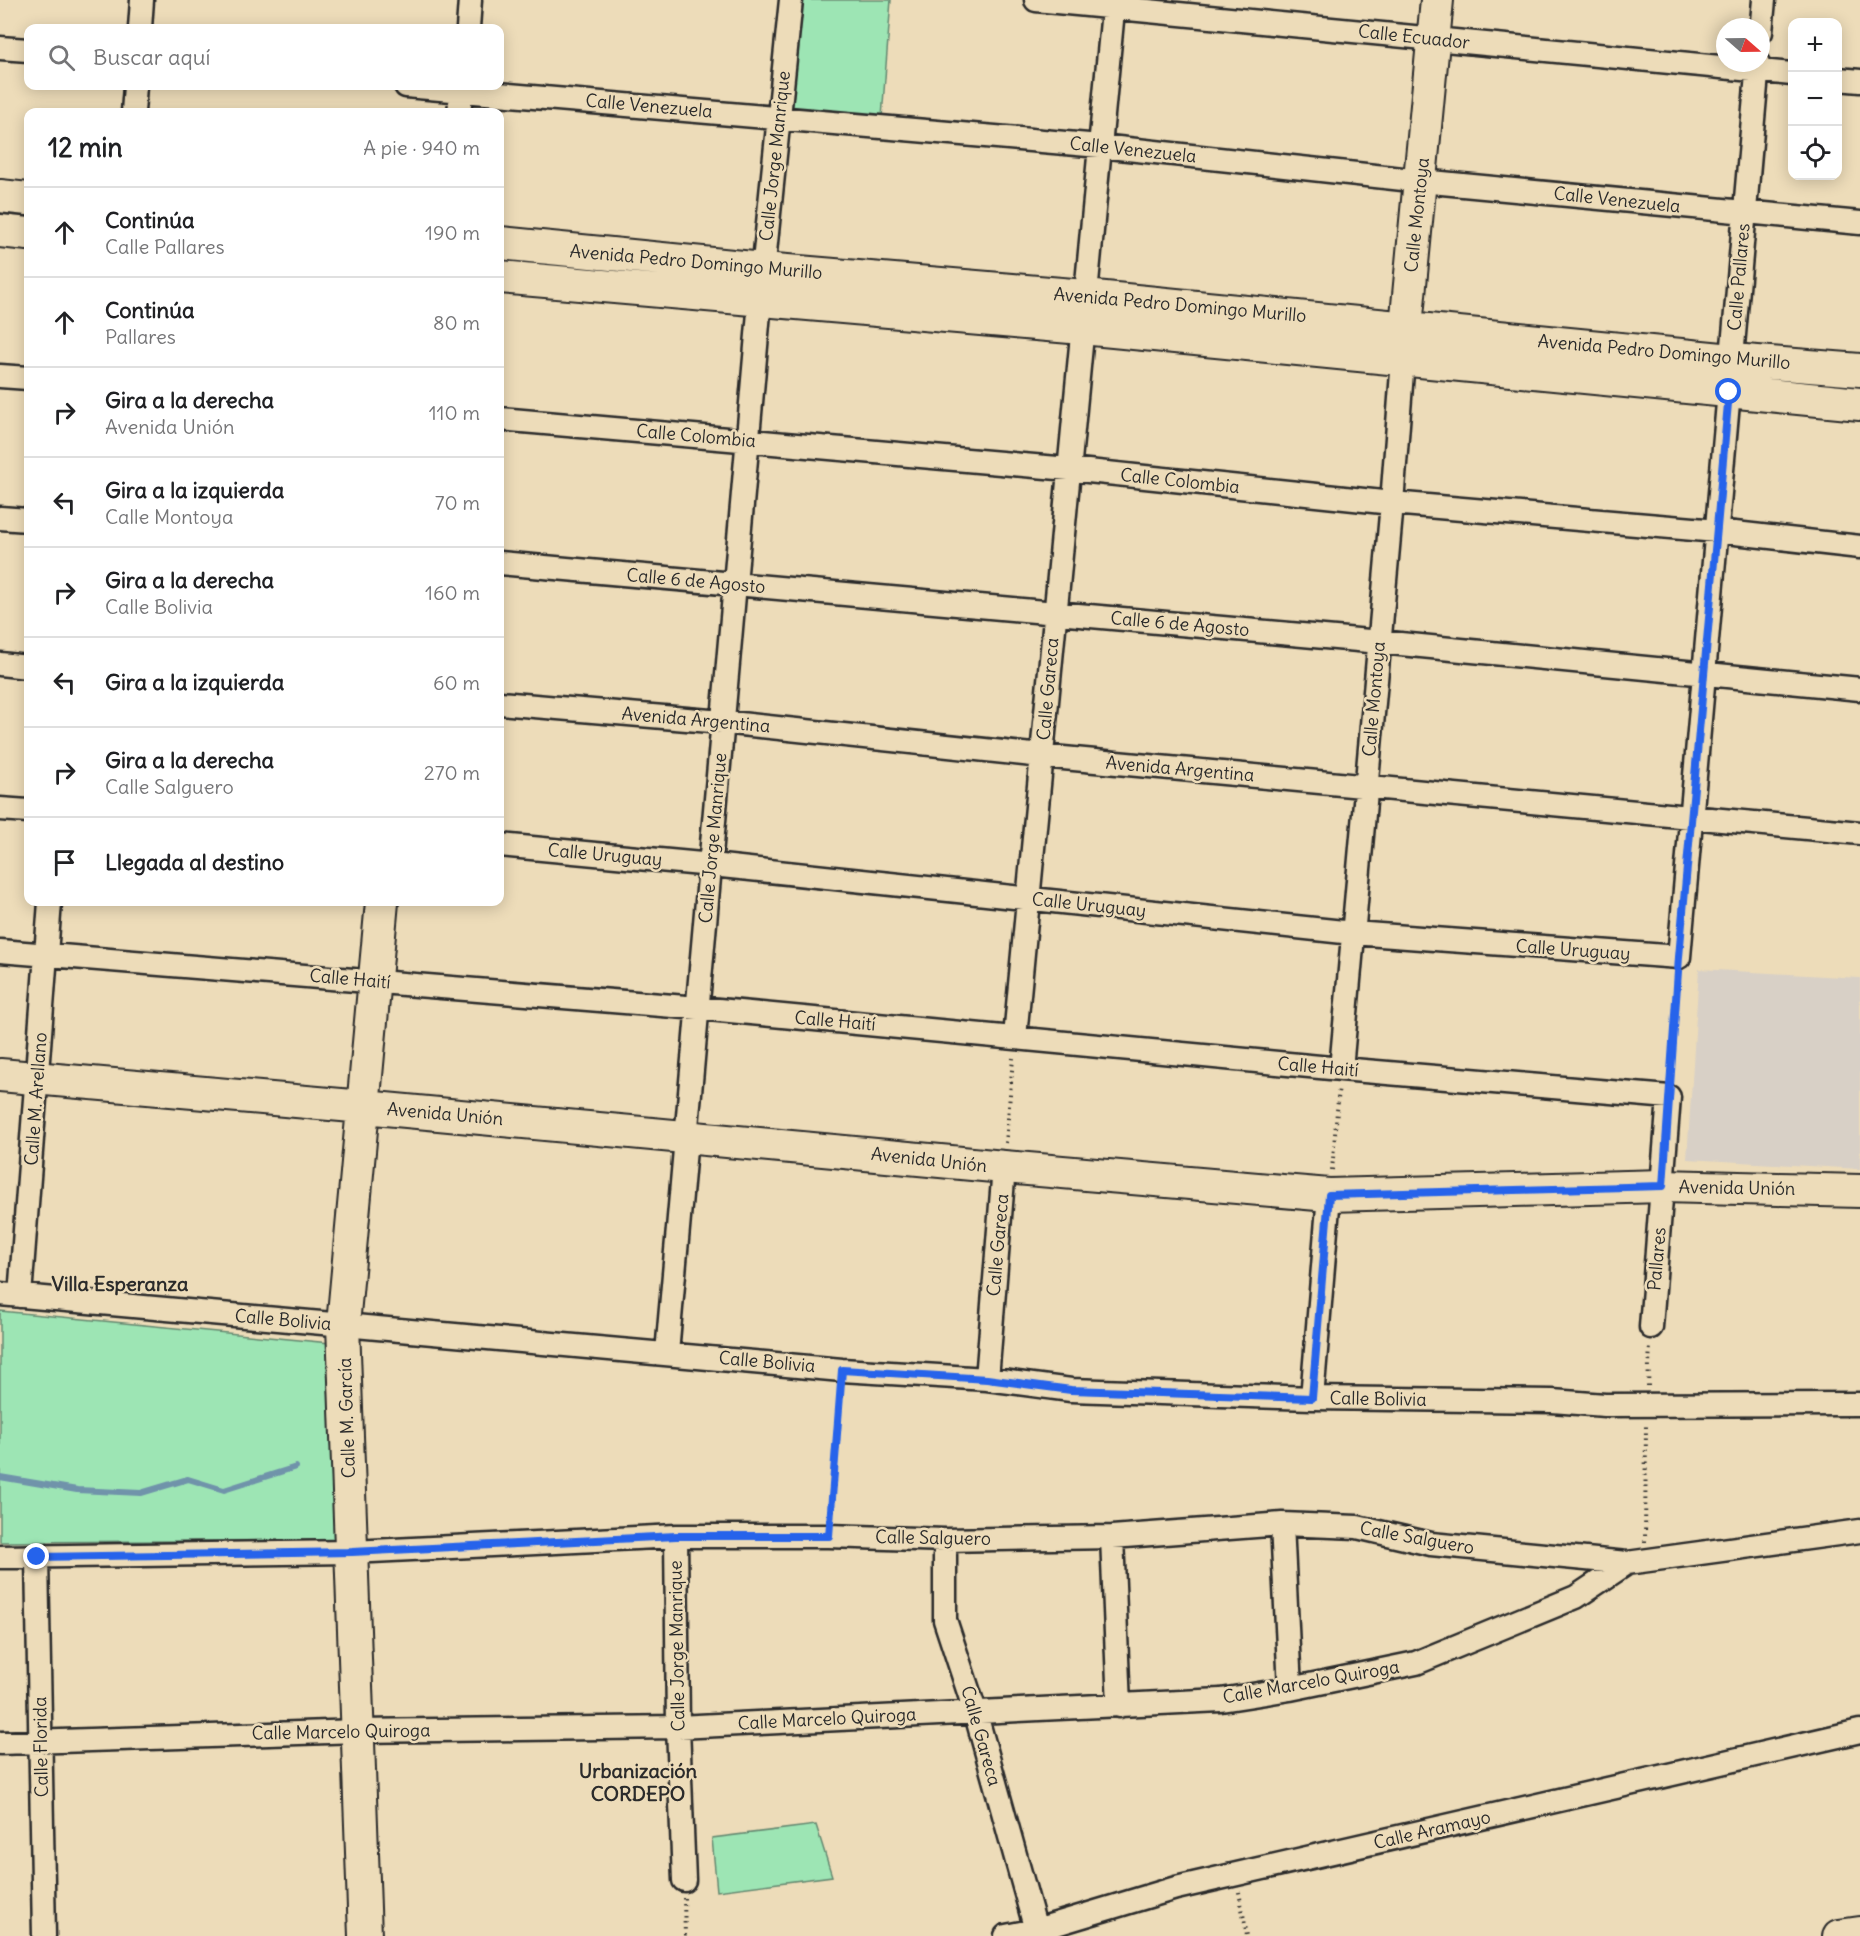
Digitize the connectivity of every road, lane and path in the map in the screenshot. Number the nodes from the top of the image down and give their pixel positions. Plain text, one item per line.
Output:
1 (142, 0) edge
2 (470, 0) edge
3 (791, 0) edge
4 (1036, 0) edge
5 (1437, 0) edge
6 (1764, 0) edge
7 (1113, 4) edge
8 (1762, 18) edge
9 (140, 24) edge
10 (468, 24) edge
11 (1434, 39) junction
12 (0, 48) edge
13 (24, 50) edge
14 (1716, 63) edge
15 (1770, 69) edge
16 (1758, 72) edge
17 (1788, 73) edge
18 (1842, 79) edge
19 (1860, 81) edge
20 (135, 90) edge
21 (428, 90) edge
22 (461, 96) edge
23 (133, 108) edge
24 (779, 117) junction
25 (1100, 146) junction
26 (1421, 181) junction
27 (0, 196) edge
28 (24, 199) edge
29 (1745, 213) junction
30 (1860, 223) edge
31 (0, 231) edge
32 (24, 234) edge
33 (504, 243) edge
34 (763, 269) junction
35 (504, 277) edge
36 (1085, 296) junction
37 (760, 301) junction
38 (1406, 327) junction
39 (1082, 328) junction
40 (1403, 359) junction
41 (1732, 360) junction
42 (1860, 370) edge
43 (0, 376) edge
44 (24, 378) edge
45 (1729, 392) junction
46 (1860, 404) edge
47 (504, 419) edge
48 (748, 440) junction
49 (1069, 469) junction
50 (1392, 503) junction
51 (0, 518) edge
52 (24, 520) edge
53 (1717, 531) junction
54 (1860, 547) edge
55 (504, 562) edge
56 (735, 585) junction
57 (1055, 613) junction
58 (1380, 642) junction
59 (0, 664) edge
60 (24, 667) edge
61 (1704, 673) junction
62 (1860, 689) edge
63 (504, 703) edge
64 (722, 722) junction
65 (1042, 756) junction
66 (1366, 786) junction
67 (0, 809) edge
68 (24, 811) edge
69 (1692, 816) junction
70 (1860, 833) edge
71 (504, 845) edge
72 (712, 865) junction
73 (1028, 899) junction
74 (50, 906) edge
75 (382, 906) edge
76 (1353, 933) junction
77 (0, 951) edge
78 (45, 955) junction
79 (1679, 957) junction
80 (376, 981) junction
81 (698, 1008) junction
82 (1015, 1037) junction
83 (1341, 1069) junction
84 (0, 1075) edge
85 (38, 1079) junction
86 (1668, 1097) junction
87 (364, 1107) junction
88 (687, 1136) junction
89 (1004, 1167) junction
90 (1663, 1186) junction
91 (1860, 1191) edge
92 (1329, 1195) junction
93 (10, 1295) edge
94 (343, 1325) junction
95 (1652, 1327) joint
96 (667, 1353) junction
97 (842, 1370) junction
98 (987, 1379) junction
99 (1312, 1398) junction
100 (1860, 1404) edge
101 (1646, 1405) junction
102 (1282, 1524) junction
103 (1860, 1531) edge
104 (676, 1536) junction
105 (829, 1536) junction
106 (1112, 1536) junction
107 (945, 1540) junction
108 (352, 1552) junction
109 (0, 1557) edge
110 (37, 1557) junction
111 (1636, 1562) junction
112 (1290, 1689) junction
113 (1119, 1706) junction
114 (975, 1711) junction
115 (678, 1727) junction
116 (358, 1731) junction
117 (1860, 1731) edge
118 (41, 1741) junction
119 (0, 1743) edge
120 (1236, 1875) junction
121 (684, 1880) joint
122 (1036, 1930) junction
123 (1860, 1933) edge
124 (44, 1936) edge
125 (365, 1936) edge
126 (685, 1936) edge
127 (1006, 1936) edge
128 (1247, 1936) edge
129 (1839, 1936) edge

1 - 9 street
2 - 10 street
3 - 24 street, Calle Jorge Manrique
4 - 7 street, Calle Ecuador
5 - 11 main road, Calle Montoya
6 - 8 street
7 - 11 street, Calle Ecuador
7 - 25 street, Calle Gareca
11 - 14 street, Calle Ecuador
11 - 26 main road, Calle Montoya
12 - 13 street
15 - 17 street, Calle Ecuador
16 - 29 street, Calle Pallares
18 - 19 street
20 - 23 street
21 - 22 street, Calle Venezuela
22 - 24 street, Calle Venezuela
24 - 25 street, Calle Venezuela
24 - 34 street, Calle Jorge Manrique
25 - 26 street, Calle Venezuela
25 - 36 street, Calle Gareca
26 - 29 street, Calle Venezuela
26 - 38 main road, Calle Montoya
27 - 28 main road
29 - 30 street, Calle Venezuela
29 - 41 street, Calle Pallares
31 - 32 main road
33 - 34 main road, Avenida Pedro Domingo Murillo
34 - 36 main road, Avenida Pedro Domingo Murillo
34 - 37 street, Calle Jorge Manrique
35 - 37 main road, Avenida Pedro Domingo Murillo
36 - 38 main road, Avenida Pedro Domingo Murillo
36 - 39 street, Calle Gareca
37 - 39 main road, Avenida Pedro Domingo Murillo
37 - 48 street, Calle Jorge Manrique
38 - 40 main road, Calle Montoya
38 - 41 main road, Avenida Pedro Domingo Murillo
39 - 40 main road, Avenida Pedro Domingo Murillo
39 - 49 street, Calle Gareca
40 - 45 main road, Avenida Pedro Domingo Murillo
40 - 50 street, Calle Montoya
41 - 42 main road, Avenida Pedro Domingo Murillo
41 - 45 street, Calle Pallares
43 - 44 street
45 - 46 main road, Avenida Pedro Domingo Murillo
45 - 53 street, Calle Pallares
47 - 48 street, Calle Colombia
48 - 49 street, Calle Colombia
48 - 56 street, Calle Jorge Manrique
49 - 50 street, Calle Colombia
49 - 57 street, Calle Gareca
50 - 53 street, Calle Colombia
50 - 58 street, Calle Montoya
51 - 52 street
53 - 54 street, Calle Colombia
53 - 61 street, Calle Pallares
55 - 56 street, Calle 6 de Agosto
56 - 57 street, Calle 6 de Agosto
56 - 64 street, Calle Jorge Manrique
57 - 58 street, Calle 6 de Agosto
57 - 65 street, Calle Gareca
58 - 61 street, Calle 6 de Agosto
58 - 66 street, Calle Montoya
59 - 60 street
61 - 62 street, Calle 6 de Agosto
61 - 69 street, Calle Pallares
63 - 64 street, Avenida Argentina
64 - 65 street, Avenida Argentina
64 - 72 street, Calle Jorge Manrique
65 - 66 street, Avenida Argentina
65 - 73 street, Calle Gareca
66 - 69 street, Avenida Argentina
66 - 76 street, Calle Montoya
67 - 68 street
69 - 70 street, Avenida Argentina
69 - 79 street, Calle Pallares
71 - 72 street, Calle Uruguay
72 - 73 street, Calle Uruguay
72 - 81 street, Calle Jorge Manrique
73 - 76 street, Calle Uruguay
73 - 82 street, Calle Gareca
74 - 78 street, Calle M. Arellano
75 - 80 main road, Calle M. García
76 - 79 street, Calle Uruguay
76 - 83 street, Calle Montoya
77 - 78 street, Calle Haití
78 - 80 street, Calle Haití
78 - 85 street, Calle M. Arellano
79 - 86 path
80 - 81 street, Calle Haití
80 - 87 main road, Calle M. García
81 - 82 street, Calle Haití
81 - 88 street, Calle Jorge Manrique
82 - 83 street, Calle Haití
82 - 89 path, Calle Gareca
83 - 86 street, Calle Haití
83 - 92 path
84 - 85 main road, Avenida Unión
85 - 87 main road, Avenida Unión
85 - 93 street, Calle M. Arellano
86 - 90 street, Pallares
87 - 88 main road, Avenida Unión
87 - 94 main road, Calle M. García
88 - 89 main road, Avenida Unión
88 - 96 street, Calle Jorge Manrique
89 - 92 main road, Avenida Unión
89 - 98 street, Calle Gareca
90 - 91 main road, Avenida Unión
90 - 92 main road, Avenida Unión
90 - 95 street, Pallares
92 - 99 street
93 - 94 street, Calle Bolivia
94 - 96 street, Calle Bolivia
94 - 108 main road, Calle M. García
95 - 101 path
96 - 97 street, Calle Bolivia
97 - 98 street, Calle Bolivia
97 - 105 path
98 - 99 street, Calle Bolivia
99 - 101 street, Calle Bolivia
100 - 101 street, Calle Bolivia
101 - 111 path
102 - 106 street, Calle Salguero
102 - 111 street, Calle Salguero
102 - 112 street
103 - 111 street, Calle Salguero
104 - 105 street, Calle Salguero
104 - 108 street, Calle Salguero
104 - 115 street, Calle Jorge Manrique
105 - 107 street, Calle Salguero
106 - 107 street, Calle Salguero
106 - 113 street
107 - 114 street, Calle Gareca
108 - 110 street, Calle Salguero
108 - 116 main road, Calle M. García
109 - 110 street, Calle Salguero
110 - 118 street, Calle Florida
111 - 112 street, Calle Marcelo Quiroga
112 - 113 street, Calle Marcelo Quiroga
113 - 114 street, Calle Marcelo Quiroga
114 - 115 street, Calle Marcelo Quiroga
114 - 122 street, Calle Gareca
115 - 116 street, Calle Marcelo Quiroga
115 - 121 street, Calle Jorge Manrique
116 - 118 street, Calle Marcelo Quiroga
116 - 125 main road, Calle M. García
117 - 120 street, Calle Aramayo
118 - 119 street, Calle Marcelo Quiroga
118 - 124 street, Calle Florida
120 - 122 street, Calle Aramayo
120 - 128 path
121 - 126 path
122 - 127 street, Calle Aramayo
123 - 129 main road

